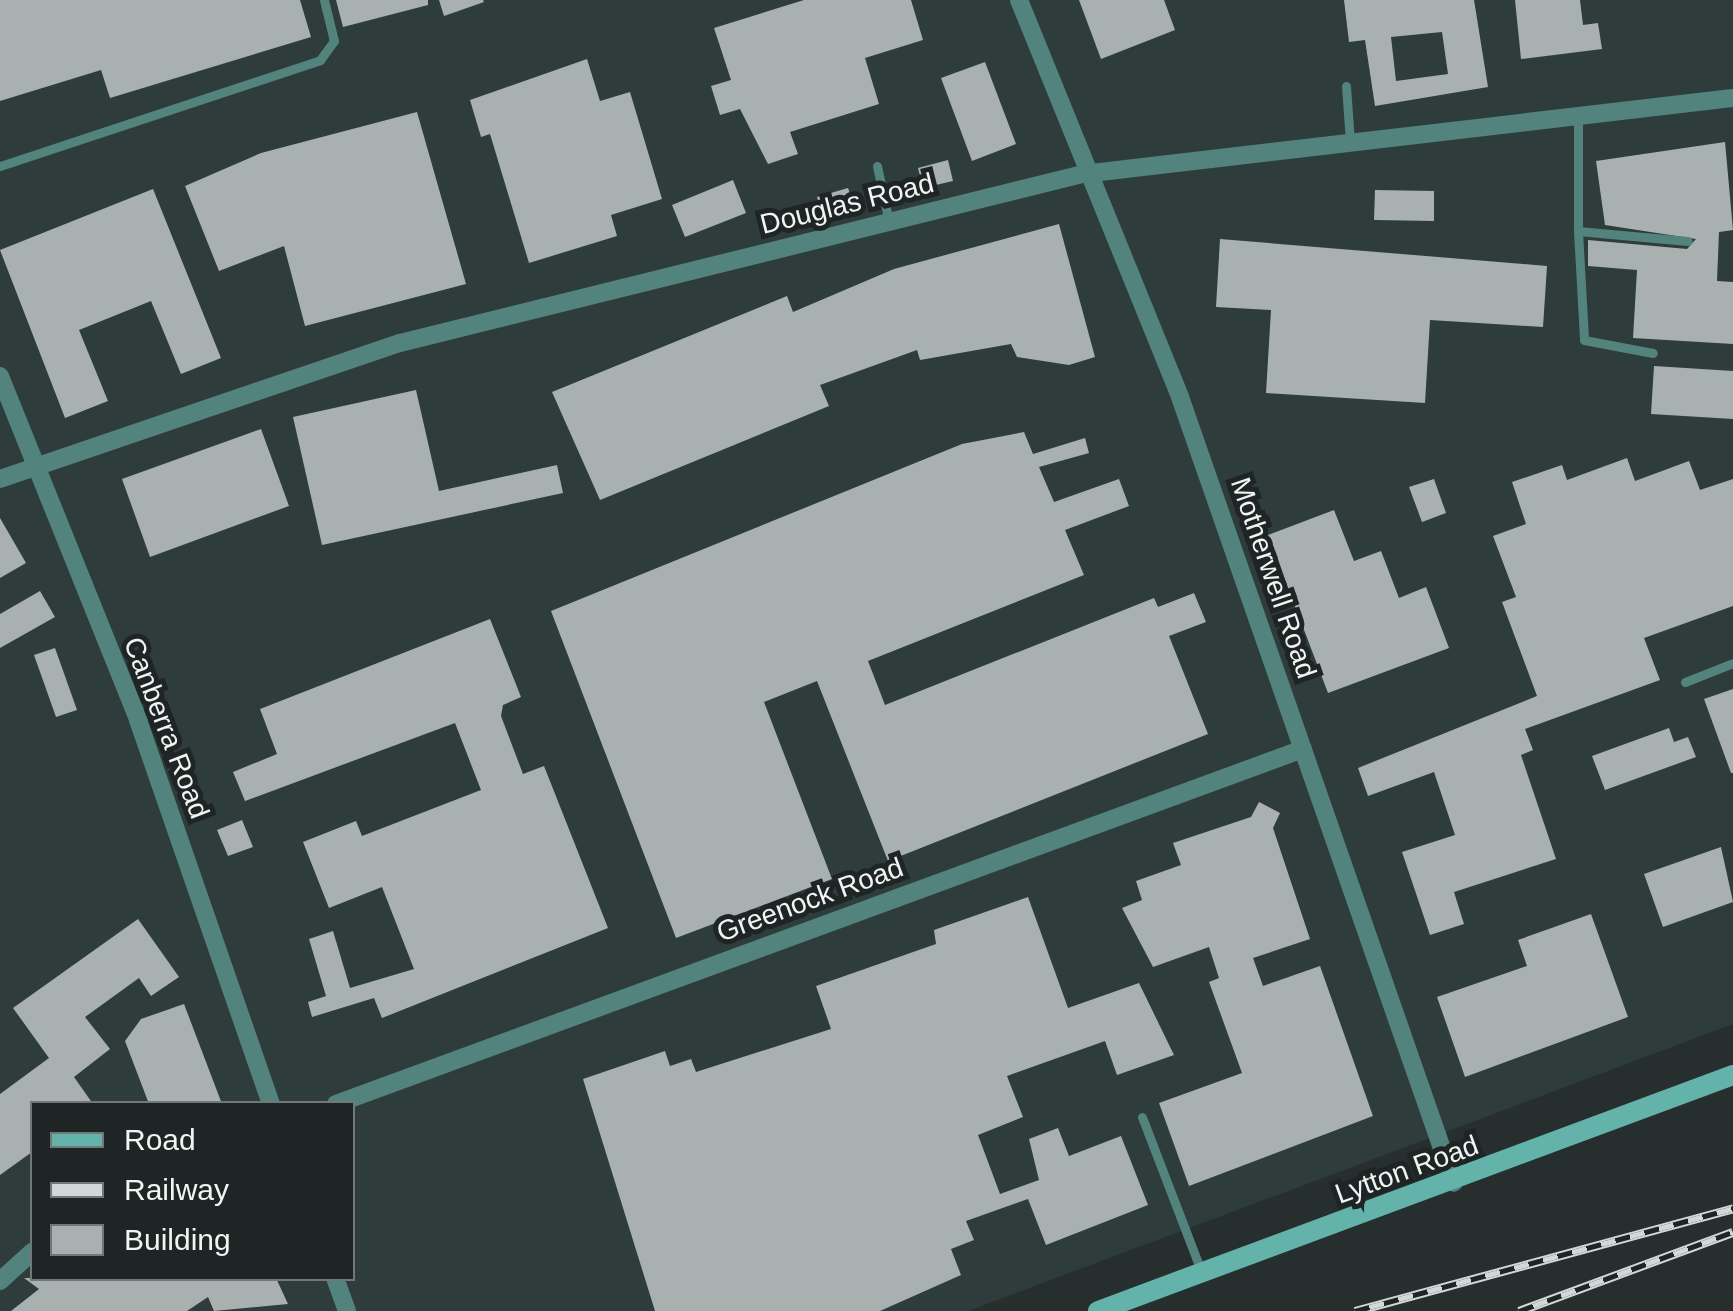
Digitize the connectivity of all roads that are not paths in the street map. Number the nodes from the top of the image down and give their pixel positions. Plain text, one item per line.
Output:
1 (324, 0) edge
2 (1018, 0) edge
3 (1346, 86) dead end
4 (1733, 98) edge
5 (1578, 118) junction
6 (1350, 144) junction
7 (0, 166) edge
8 (877, 166) dead end
9 (1084, 174) junction
10 (888, 222) junction
11 (1578, 231) junction
12 (1688, 241) dead end
13 (1652, 353) dead end
14 (0, 376) edge
15 (28, 463) junction
16 (0, 479) edge
17 (1733, 663) edge
18 (1686, 682) dead end
19 (1303, 749) junction
20 (1733, 1075) edge
21 (269, 1101) edge
22 (344, 1101) edge
23 (1142, 1117) dead end
24 (1454, 1182) junction
25 (30, 1254) edge
26 (1202, 1274) junction
27 (0, 1281) edge
28 (336, 1281) edge
29 (347, 1311) edge
30 (1098, 1311) edge

1 - 7 lane
2 - 9 street, Motherwell Road
3 - 6 lane
4 - 5 street, Douglas Road
5 - 6 street, Douglas Road
5 - 11 lane
6 - 9 street, Douglas Road
8 - 10 lane
9 - 10 street, Douglas Road
9 - 19 street, Motherwell Road
10 - 15 street, Douglas Road
11 - 12 lane
11 - 13 lane
14 - 15 street, Canberra Road
15 - 16 street, Douglas Road
15 - 21 street, Canberra Road
17 - 18 lane
19 - 22 street, Greenock Road
19 - 24 street, Motherwell Road
20 - 24 main road, Lytton Road
23 - 26 lane
24 - 26 main road, Lytton Road
25 - 27 street
26 - 30 main road, Lytton Road
28 - 29 street

